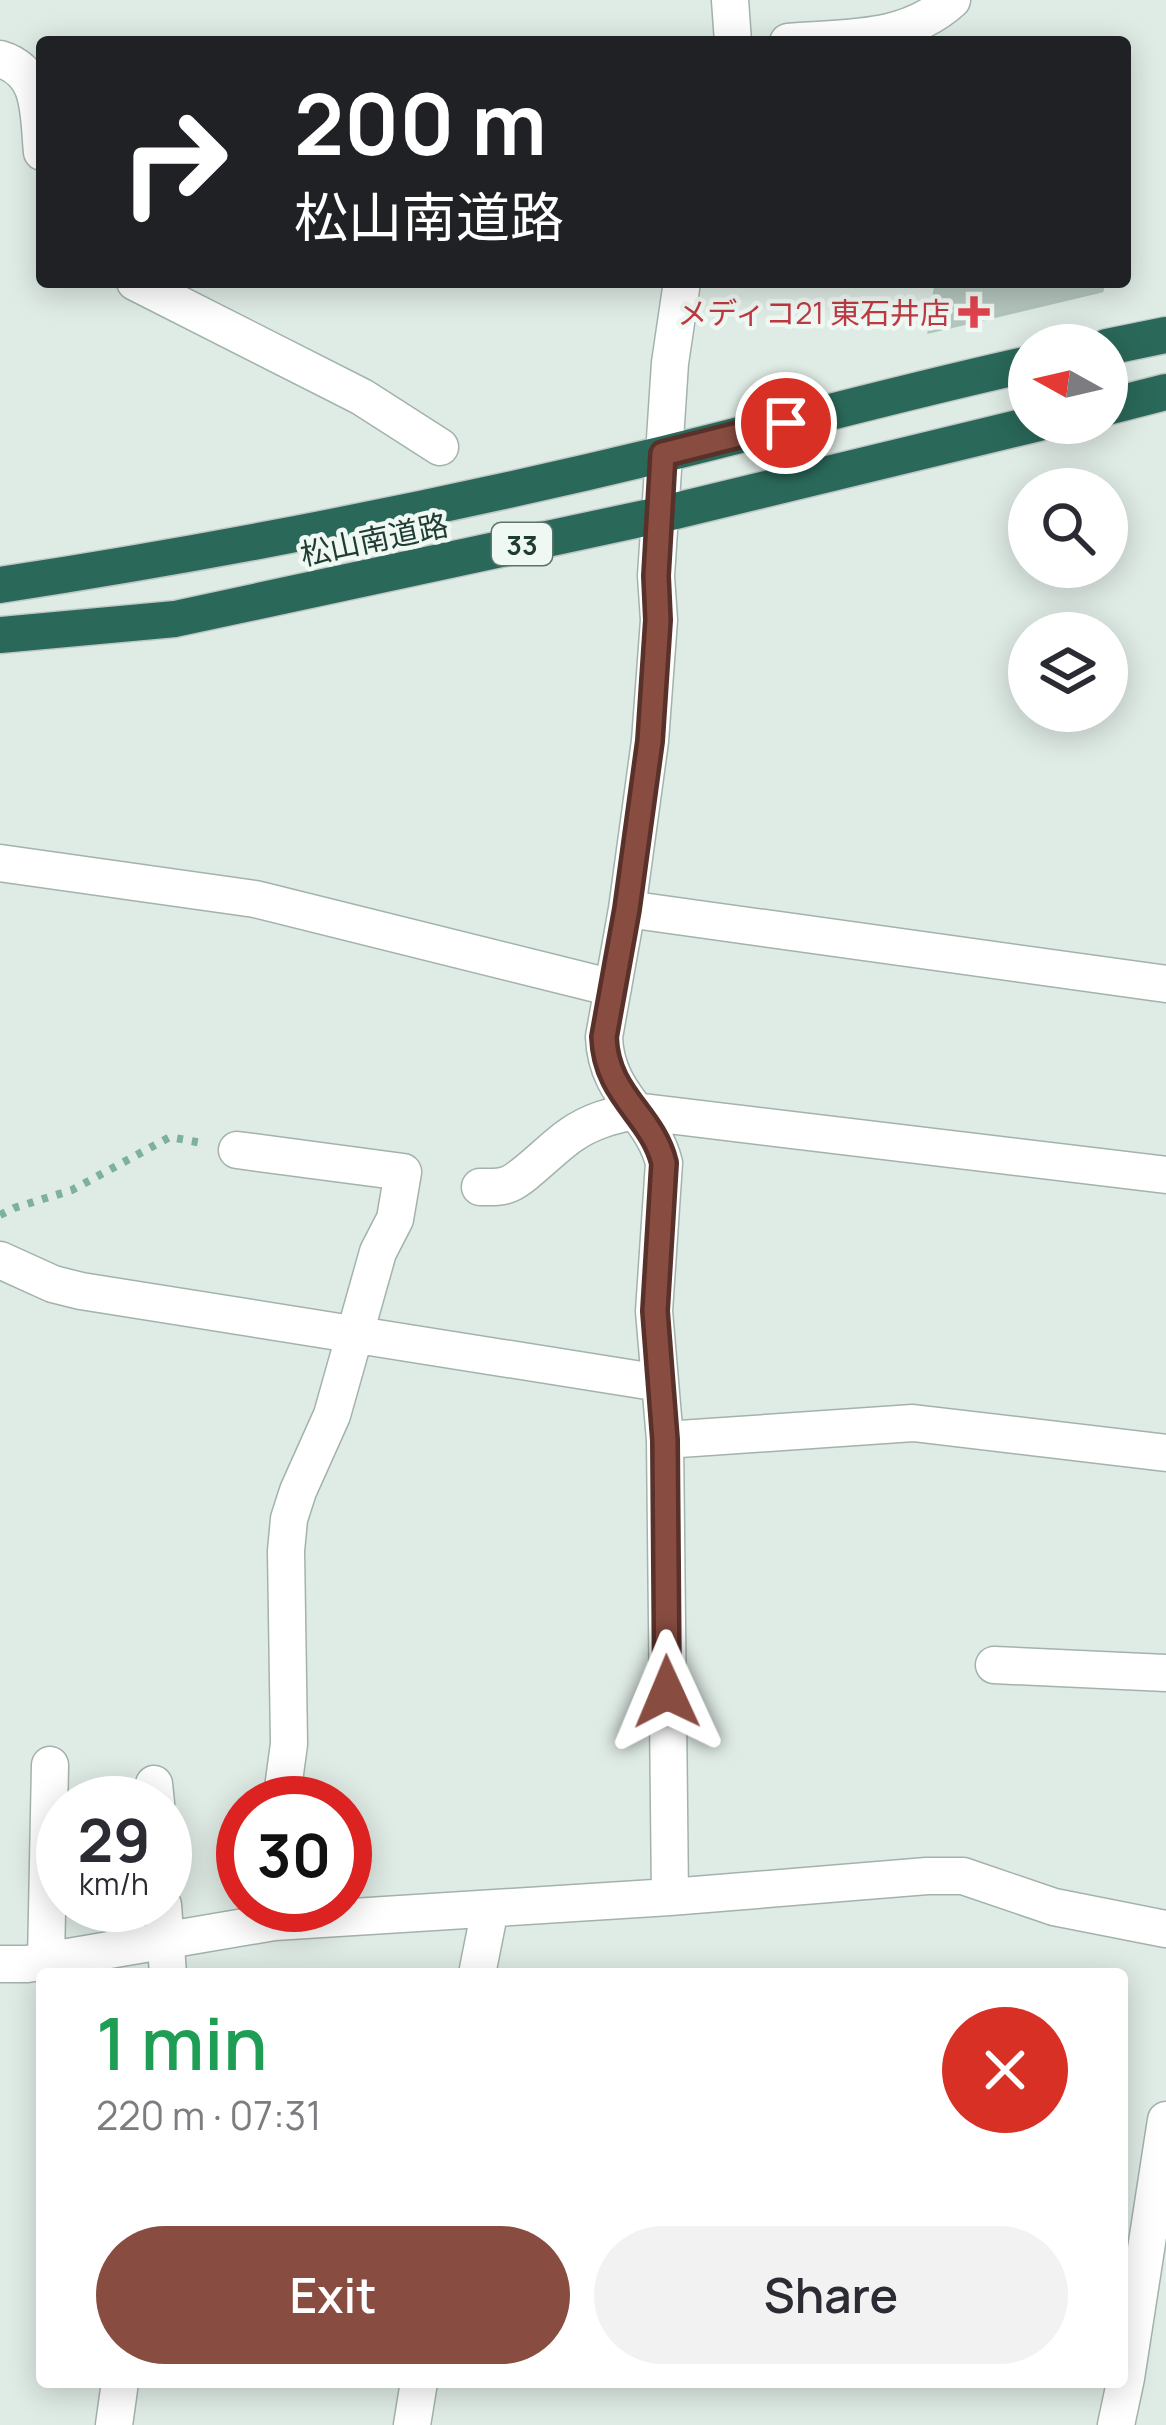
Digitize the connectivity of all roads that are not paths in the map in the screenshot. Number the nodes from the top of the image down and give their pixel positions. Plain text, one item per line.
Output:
1 (730, 0) edge
2 (952, 0) edge
3 (733, 36) edge
4 (854, 36) edge
5 (0, 59) edge
6 (36, 91) edge
7 (147, 288) edge
8 (681, 288) edge
9 (1166, 334) edge
10 (1128, 342) edge
11 (1008, 369) edge
12 (1166, 392) edge
13 (1128, 401) edge
14 (1008, 431) edge
15 (440, 447) dead end
16 (663, 454) junction
17 (659, 515) junction
18 (0, 585) edge
19 (0, 635) edge
20 (0, 863) edge
21 (627, 909) junction
22 (1166, 984) edge
23 (613, 988) junction
24 (635, 1111) junction
25 (237, 1150) road end
26 (1166, 1175) edge
27 (480, 1187) dead end
28 (0, 1260) edge
29 (354, 1334) junction
30 (660, 1383) junction
31 (665, 1440) junction
32 (1166, 1453) edge
33 (994, 1665) dead end
34 (1166, 1673) edge
35 (50, 1765) dead end
36 (285, 1776) edge
37 (670, 1897) junction
38 (490, 1909) junction
39 (372, 1911) edge
40 (216, 1927) edge
41 (1166, 1928) edge
42 (165, 1940) edge
43 (46, 1961) junction
44 (0, 1964) edge
45 (478, 1968) edge
46 (1166, 2120) edge
47 (1128, 2365) edge
48 (119, 2388) edge
49 (418, 2388) edge
50 (1124, 2388) edge
51 (114, 2425) edge
52 (412, 2425) edge
53 (1116, 2425) edge

1 - 3 street
2 - 4 street
5 - 6 street
7 - 15 street
8 - 16 street
9 - 10 highway
11 - 16 highway, 松山南道路 / 33
12 - 13 highway
14 - 17 highway, 松山南道路 / 33
16 - 17 street
16 - 18 highway, 松山南道路 / 33
17 - 19 highway, 松山南道路 / 33
17 - 21 street
20 - 23 street
21 - 22 street
21 - 23 street
23 - 24 street
24 - 26 street
24 - 27 street
24 - 30 street
25 - 29 street
28 - 29 street
29 - 30 street
29 - 36 street
30 - 31 street
31 - 32 street
31 - 37 street
33 - 34 street
35 - 43 street
37 - 38 street
37 - 41 street
38 - 39 street
38 - 45 street
40 - 42 street
42 - 43 street
43 - 44 street
46 - 47 street
48 - 51 street
49 - 52 street
50 - 53 street

